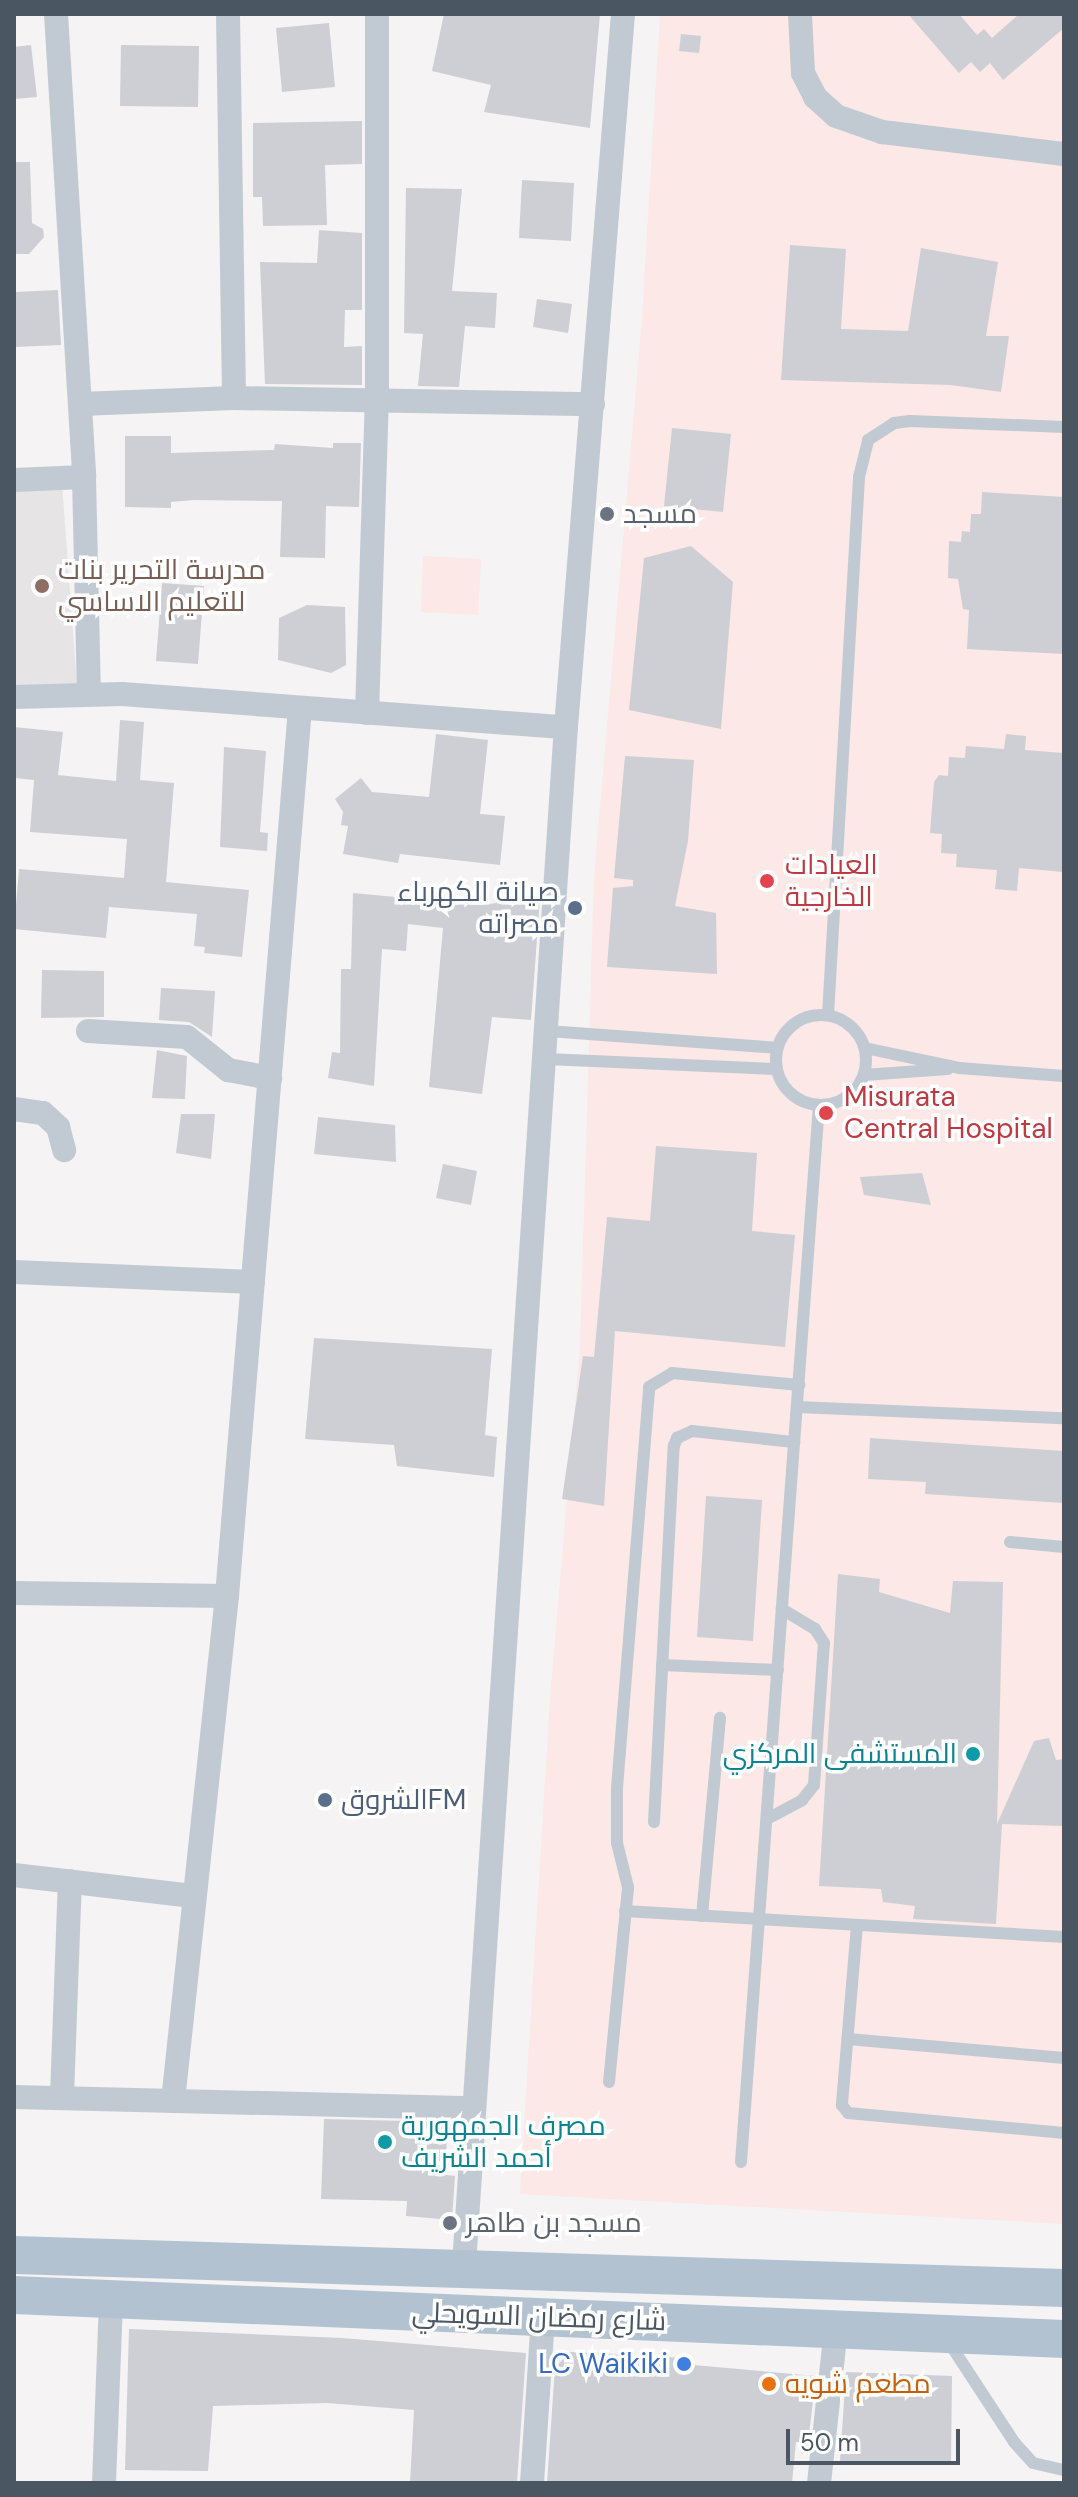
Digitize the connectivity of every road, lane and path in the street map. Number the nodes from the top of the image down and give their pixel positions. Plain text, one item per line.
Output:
1 (56, 14) edge
2 (228, 14) edge
3 (377, 14) edge
4 (623, 14) edge
5 (800, 14) edge
6 (1064, 154) edge
7 (234, 398) junction
8 (377, 401) junction
9 (80, 404) junction
10 (593, 404) junction
11 (1064, 427) edge
12 (84, 477) junction
13 (14, 480) edge
14 (89, 693) junction
15 (14, 697) edge
16 (300, 708) junction
17 (367, 713) junction
18 (566, 727) junction
19 (828, 1015) junction
20 (88, 1031) dead end
21 (548, 1031) junction
22 (777, 1048) junction
23 (865, 1048) junction
24 (547, 1059) junction
25 (959, 1068) junction
26 (777, 1069) junction
27 (864, 1075) junction
28 (1064, 1076) edge
29 (270, 1078) junction
30 (819, 1105) junction
31 (14, 1109) edge
32 (64, 1150) dead end
33 (14, 1272) edge
34 (253, 1282) junction
35 (799, 1385) junction
36 (797, 1407) junction
37 (1064, 1418) edge
38 (794, 1442) junction
39 (1010, 1542) dead end
40 (1064, 1547) edge
41 (14, 1593) edge
42 (227, 1596) junction
43 (782, 1609) junction
44 (662, 1665) junction
45 (778, 1670) junction
46 (720, 1718) dead end
47 (767, 1819) junction
48 (654, 1822) dead end
49 (14, 1875) edge
50 (70, 1881) junction
51 (193, 1896) junction
52 (625, 1911) junction
53 (702, 1916) junction
54 (760, 1920) junction
55 (857, 1925) junction
56 (1064, 1937) edge
57 (848, 2039) junction
58 (1064, 2058) edge
59 (609, 2082) dead end
60 (62, 2096) junction
61 (14, 2097) edge
62 (173, 2101) junction
63 (472, 2108) junction
64 (1064, 2133) edge
65 (741, 2162) dead end
66 (14, 2255) edge
67 (464, 2265) junction
68 (1064, 2288) edge
69 (14, 2295) edge
70 (111, 2301) junction
71 (543, 2317) junction
72 (836, 2329) junction
73 (943, 2333) junction
74 (1064, 2339) edge
75 (1064, 2470) edge
76 (104, 2483) edge
77 (532, 2483) edge
78 (819, 2483) edge

1 - 9 street
2 - 7 street
3 - 8 street
4 - 10 street
5 - 6 street
7 - 8 street
7 - 9 street
8 - 10 street
8 - 17 street
9 - 12 street
10 - 18 street
11 - 19 lane
12 - 13 street
12 - 14 street
14 - 15 street
14 - 16 street
16 - 17 street
16 - 29 street
17 - 18 street
18 - 21 street
19 - 22 lane
19 - 23 lane
20 - 29 street
21 - 22 lane
21 - 24 street
22 - 26 lane
23 - 25 lane
23 - 27 lane
24 - 26 lane
24 - 63 street
25 - 27 lane
25 - 28 lane
26 - 30 lane
27 - 30 lane
29 - 34 street
30 - 35 lane
31 - 32 street
33 - 34 street
34 - 42 street
35 - 36 lane
35 - 52 lane
36 - 37 lane
36 - 38 lane
38 - 43 lane
38 - 44 lane
39 - 40 lane
41 - 42 street
42 - 51 street
43 - 45 lane
43 - 47 lane
44 - 45 lane
44 - 48 lane
45 - 47 lane
46 - 53 lane
47 - 54 lane
49 - 50 street
50 - 51 street
50 - 60 street
51 - 62 street
52 - 53 lane
52 - 59 lane
53 - 54 lane
54 - 55 lane
54 - 65 lane
55 - 56 lane
55 - 57 lane
57 - 58 lane
57 - 64 lane
60 - 61 street
60 - 62 street
62 - 63 street
63 - 67 street
66 - 67 main road, شارع رمضان السويحلي
67 - 68 main road, شارع رمضان السويحلي
69 - 70 main road, شارع رمضان السويحلي
70 - 71 main road, شارع رمضان السويحلي
70 - 76 street
71 - 72 main road, شارع رمضان السويحلي
71 - 77 street
72 - 73 main road, شارع رمضان السويحلي
72 - 78 street
73 - 74 main road, شارع رمضان السويحلي
73 - 75 lane

